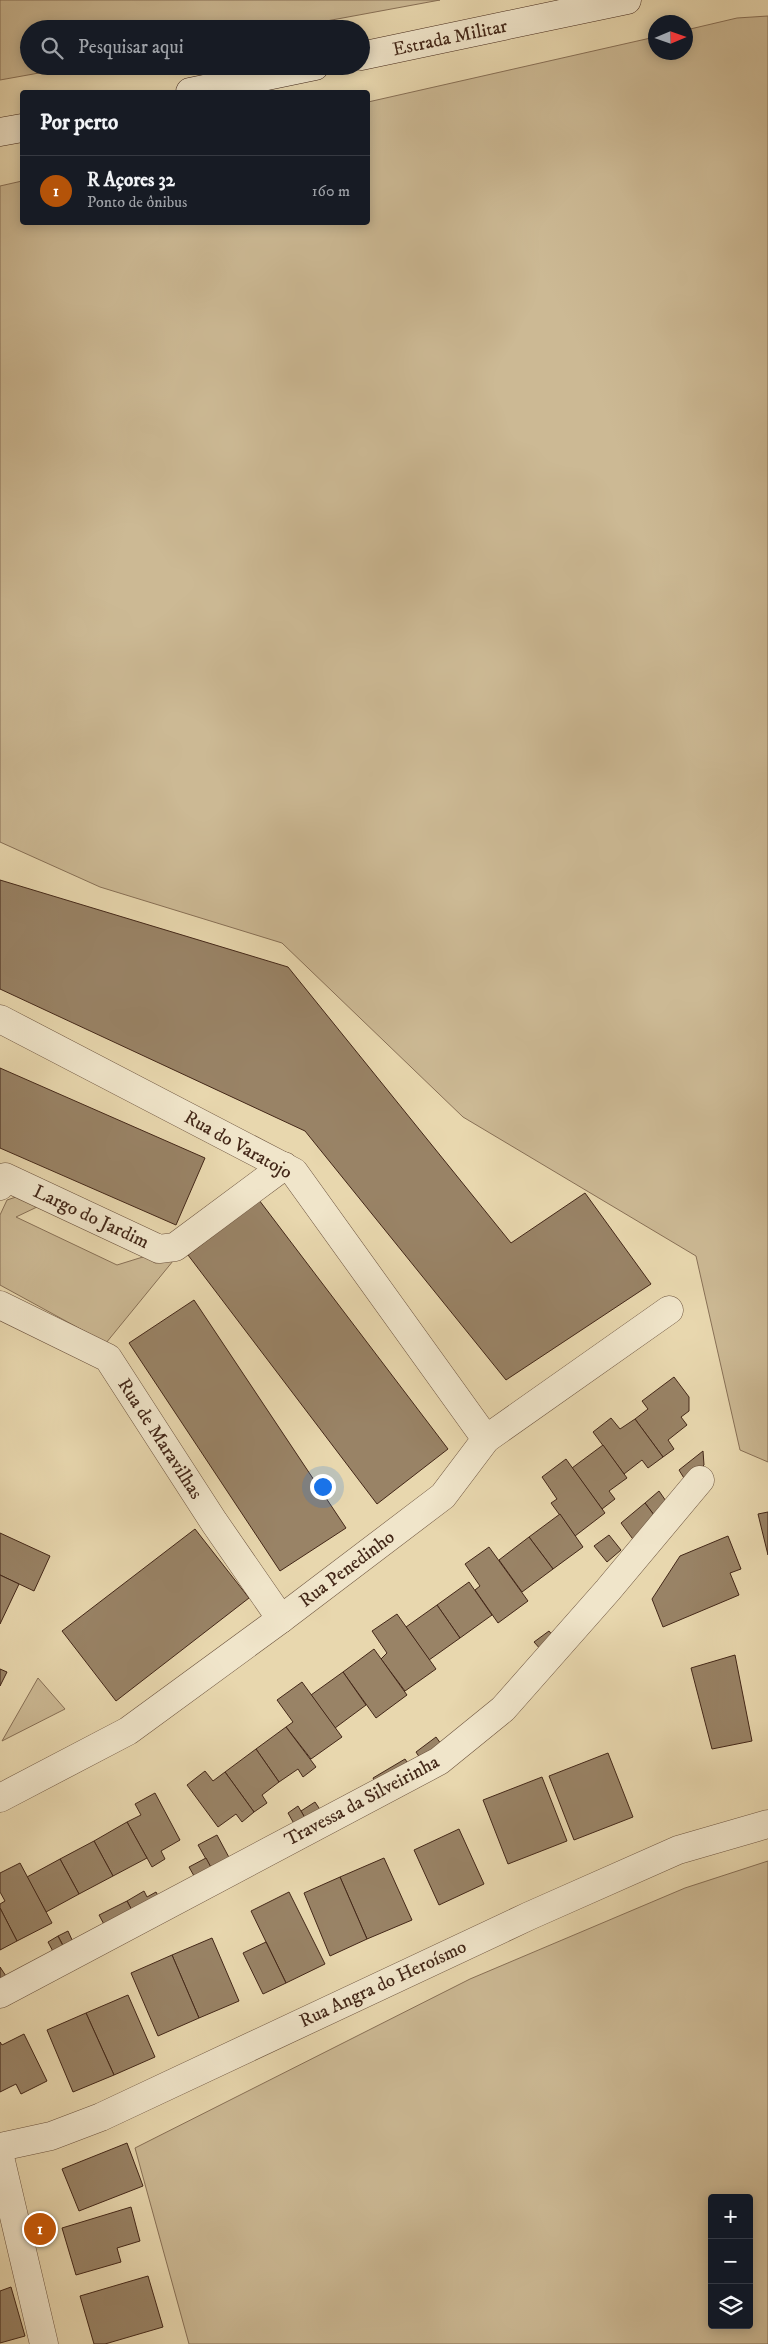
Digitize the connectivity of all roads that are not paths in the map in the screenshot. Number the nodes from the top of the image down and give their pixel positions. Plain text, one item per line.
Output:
1 (627, 0) edge
2 (370, 54) edge
3 (272, 75) edge
4 (200, 90) edge
5 (20, 128) edge
6 (0, 132) edge
7 (0, 1019) edge
8 (284, 1166) junction
9 (0, 1186) edge
10 (0, 1305) edge
11 (669, 1310) dead end
12 (486, 1438) junction
13 (700, 1480) dead end
14 (281, 1619) junction
15 (0, 1798) edge
16 (768, 1824) edge
17 (0, 1994) edge
18 (0, 2147) edge
19 (0, 2157) edge
20 (44, 2344) edge

1 - 2 street, Estrada Militar
3 - 4 street
5 - 6 street
7 - 8 street, Rua do Varatojo
8 - 9 street, Largo do Jardim
8 - 12 street, Rua do Varatojo
10 - 14 street, Rua de Maravilhas
11 - 12 street, Rua Penedinho
12 - 14 street, Rua Penedinho
13 - 17 street, Travessa da Silveirinha
14 - 15 street, Rua Penedinho
16 - 18 street, Rua Angra do Heroísmo
19 - 20 street

